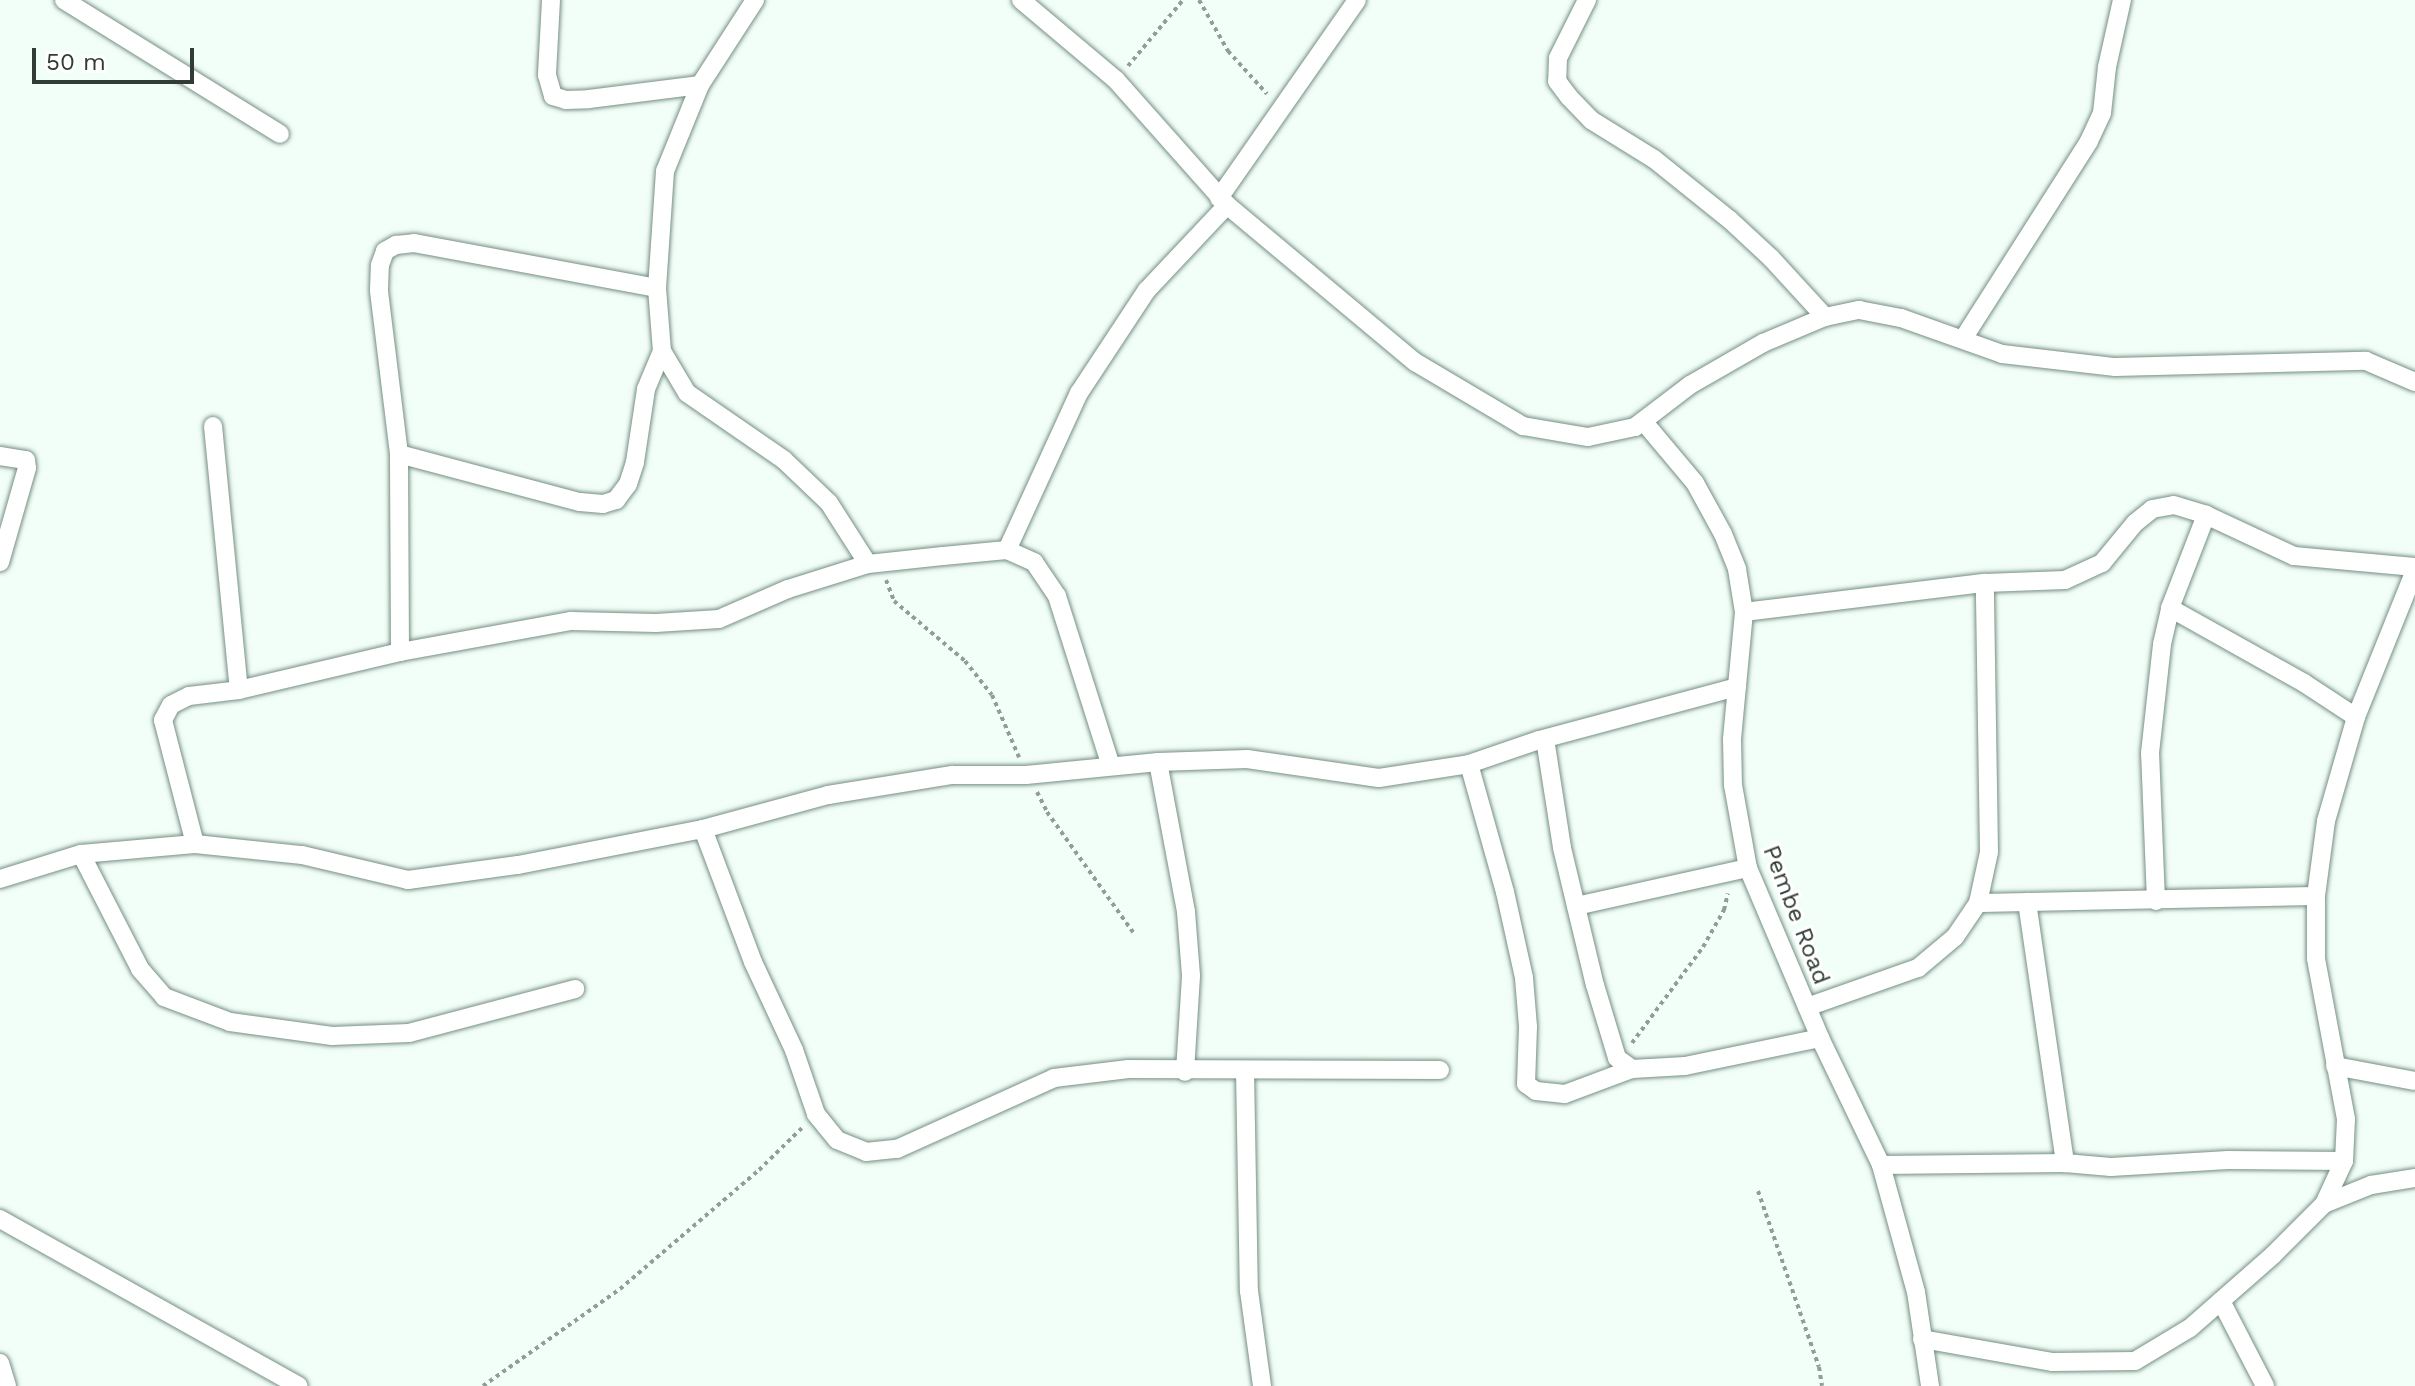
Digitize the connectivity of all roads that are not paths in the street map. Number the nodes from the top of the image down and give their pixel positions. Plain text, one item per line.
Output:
1 (64, 0) edge
2 (551, 0) edge
3 (755, 0) edge
4 (1021, 0) edge
5 (1357, 0) edge
6 (1587, 0) edge
7 (2122, 0) edge
8 (700, 85) junction
9 (280, 134) dead end
10 (1223, 202) junction
11 (657, 288) junction
12 (1825, 317) junction
13 (1963, 339) junction
14 (662, 351) junction
15 (2415, 382) edge
16 (1643, 421) junction
17 (213, 426) dead end
18 (399, 454) junction
19 (0, 456) edge
20 (2206, 515) junction
21 (1007, 550) junction
22 (0, 562) edge
23 (874, 564) junction
24 (2415, 569) edge
25 (1985, 583) junction
26 (2170, 608) junction
27 (1744, 612) junction
28 (400, 652) junction
29 (1737, 687) junction
30 (239, 690) junction
31 (2356, 717) junction
32 (1545, 739) junction
33 (1158, 762) junction
34 (1469, 764) junction
35 (1111, 766) junction
36 (703, 829) junction
37 (195, 844) junction
38 (81, 854) junction
39 (1740, 869) junction
40 (0, 879) edge
41 (2316, 896) junction
42 (2156, 901) junction
43 (2027, 902) junction
44 (1978, 903) junction
45 (1576, 906) junction
46 (575, 989) dead end
47 (1807, 1007) junction
48 (1820, 1038) junction
49 (1625, 1063) junction
50 (2335, 1066) junction
51 (1245, 1070) junction
52 (1440, 1070) dead end
53 (1185, 1072) junction
54 (2415, 1081) edge
55 (2344, 1161) junction
56 (2065, 1163) junction
57 (1881, 1165) junction
58 (2415, 1178) edge
59 (2324, 1204) junction
60 (0, 1219) edge
61 (2221, 1301) junction
62 (1922, 1339) junction
63 (0, 1363) edge
64 (7, 1386) edge
65 (299, 1386) edge
66 (1262, 1386) edge
67 (1930, 1386) edge
68 (2265, 1386) edge

1 - 9 street
2 - 8 street
3 - 8 street
4 - 10 street
5 - 10 street
6 - 12 street
7 - 13 street
8 - 11 street
10 - 16 street
10 - 21 street
11 - 14 street
11 - 18 street
12 - 13 street
12 - 16 street
13 - 15 street
14 - 18 street
14 - 23 street
16 - 27 street, Pembe Road
17 - 30 street
18 - 28 street
19 - 22 street
20 - 24 street
20 - 25 street
20 - 26 street
21 - 23 street
21 - 35 street
23 - 28 street
24 - 31 street
25 - 27 street
25 - 44 street
26 - 31 street
26 - 42 street
27 - 29 street, Pembe Road
28 - 30 street
29 - 32 street
29 - 39 street, Pembe Road
30 - 37 street
31 - 41 street
32 - 34 street
32 - 45 street
33 - 34 street
33 - 35 street
33 - 53 street
34 - 49 street
35 - 36 street
36 - 37 street
36 - 53 street
37 - 38 street
38 - 40 street
38 - 46 street
39 - 45 street
39 - 47 street, Pembe Road
41 - 42 street
41 - 50 street
42 - 43 street
43 - 44 street
43 - 56 street
44 - 47 street
45 - 49 street
47 - 48 street, Pembe Road
48 - 49 street
48 - 57 street, Pembe Road
50 - 54 street
50 - 55 street
51 - 52 street
51 - 53 street
51 - 66 street
55 - 56 street
55 - 59 street
56 - 57 street
57 - 62 street, Pembe Road
58 - 59 street
59 - 61 street
60 - 65 street
61 - 62 street
61 - 68 street
62 - 67 street, Pembe Road
63 - 64 street

